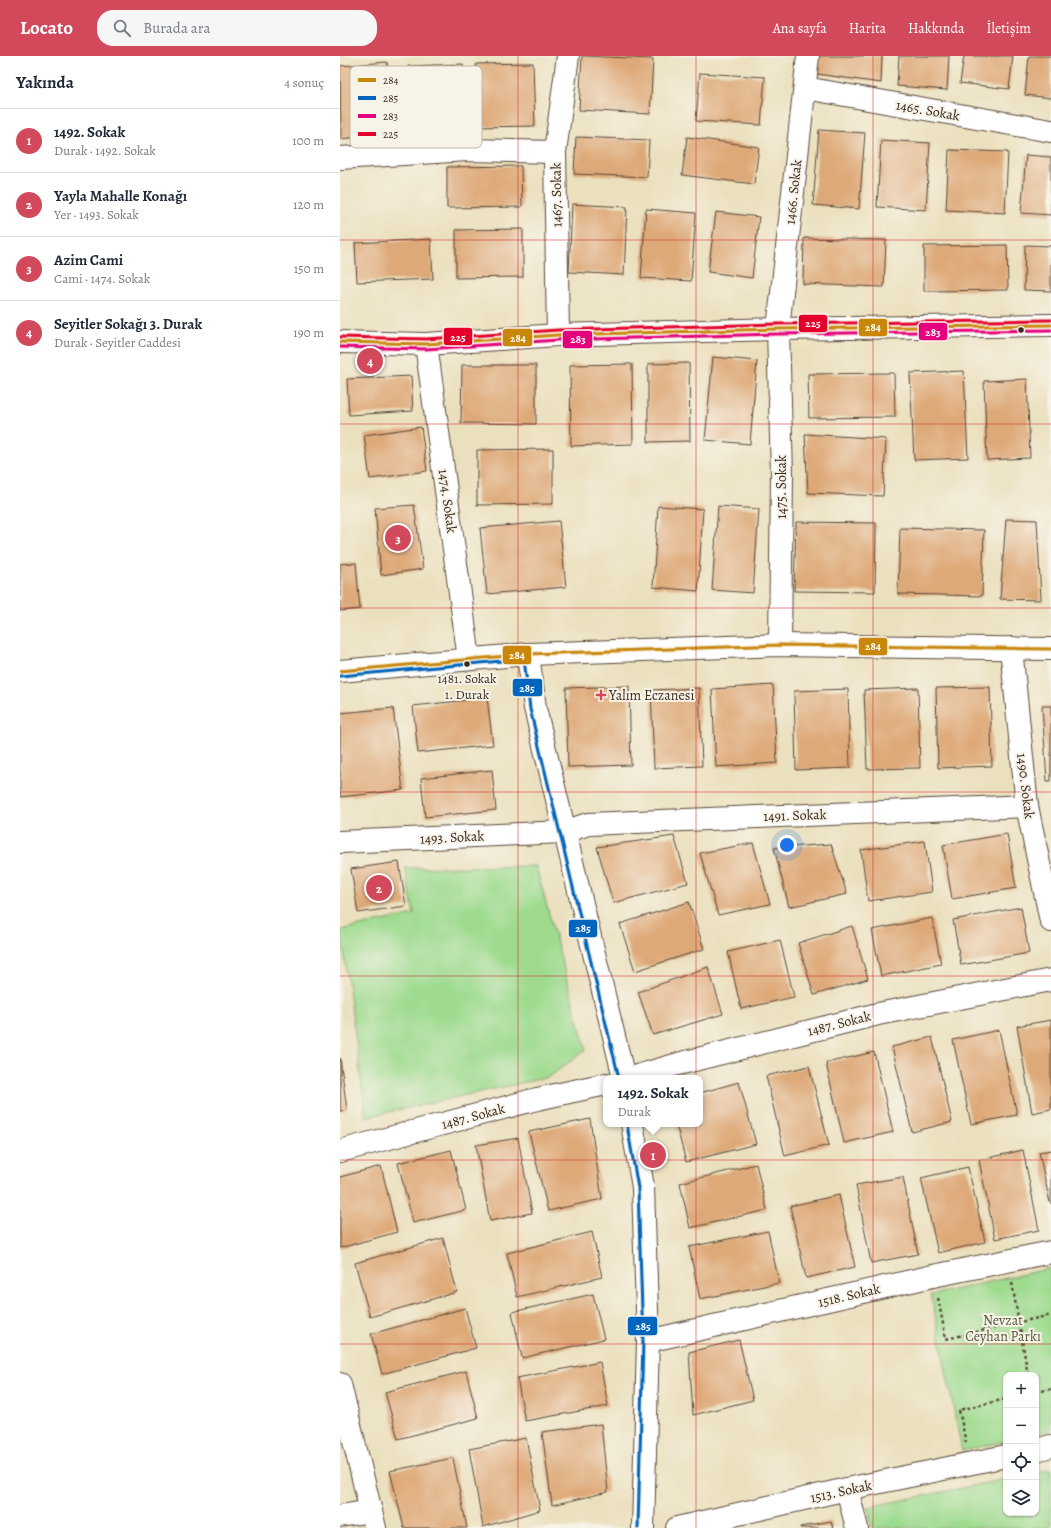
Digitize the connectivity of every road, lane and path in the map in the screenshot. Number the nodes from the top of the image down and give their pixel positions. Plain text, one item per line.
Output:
1 (568, 56) edge
2 (808, 56) edge
3 (805, 88) junction
4 (1051, 131) edge
5 (555, 152) junction
6 (340, 158) edge
7 (1051, 325) edge
8 (778, 329) junction
9 (558, 335) junction
10 (340, 342) edge
11 (426, 344) junction
12 (780, 645) junction
13 (1012, 648) junction
14 (1051, 649) edge
15 (528, 654) junction
16 (469, 659) junction
17 (340, 671) edge
18 (1027, 806) junction
19 (564, 832) junction
20 (340, 842) edge
21 (1051, 922) edge
22 (1051, 980) edge
23 (623, 1075) edge
24 (640, 1075) edge
25 (603, 1085) edge
26 (633, 1127) edge
27 (340, 1151) edge
28 (1051, 1252) edge
29 (933, 1276) junction
30 (1011, 1277) dead end
31 (1051, 1315) edge
32 (1019, 1322) junction
33 (648, 1341) junction
34 (1027, 1372) edge
35 (340, 1384) edge
36 (1051, 1389) edge
37 (1039, 1391) edge
38 (1003, 1400) edge
39 (1051, 1446) edge
40 (1039, 1449) edge
41 (1003, 1457) edge
42 (970, 1464) junction
43 (847, 1489) junction
44 (340, 1516) edge
45 (373, 1520) edge
46 (643, 1528) edge
47 (677, 1528) edge
48 (857, 1528) edge

1 - 5 street, 1467. Sokak
2 - 3 street, 1466. Sokak
3 - 4 street, 1465. Sokak
3 - 8 street, 1466. Sokak
5 - 6 street
5 - 9 street, 1467. Sokak
7 - 8 street
8 - 9 street
8 - 12 street, 1475. Sokak
9 - 11 street
10 - 11 street
11 - 16 street, 1474. Sokak
12 - 13 street
12 - 15 street
13 - 14 street
13 - 18 street, 1490. Sokak
15 - 16 street
15 - 19 street
16 - 17 street
18 - 19 street, 1491. Sokak
18 - 21 street, 1490. Sokak
19 - 20 street, 1493. Sokak
19 - 23 street
22 - 24 street, 1487. Sokak
25 - 27 street, 1487. Sokak
26 - 33 street
28 - 29 street, 1518. Sokak
29 - 32 path
29 - 33 street, 1518. Sokak
30 - 32 path
31 - 32 path
32 - 34 path
33 - 46 street
35 - 45 street
36 - 37 path
38 - 42 path
39 - 40 street
41 - 42 street, 1513. Sokak
42 - 43 street, 1513. Sokak
43 - 47 street, 1513. Sokak
43 - 48 street
44 - 45 street

